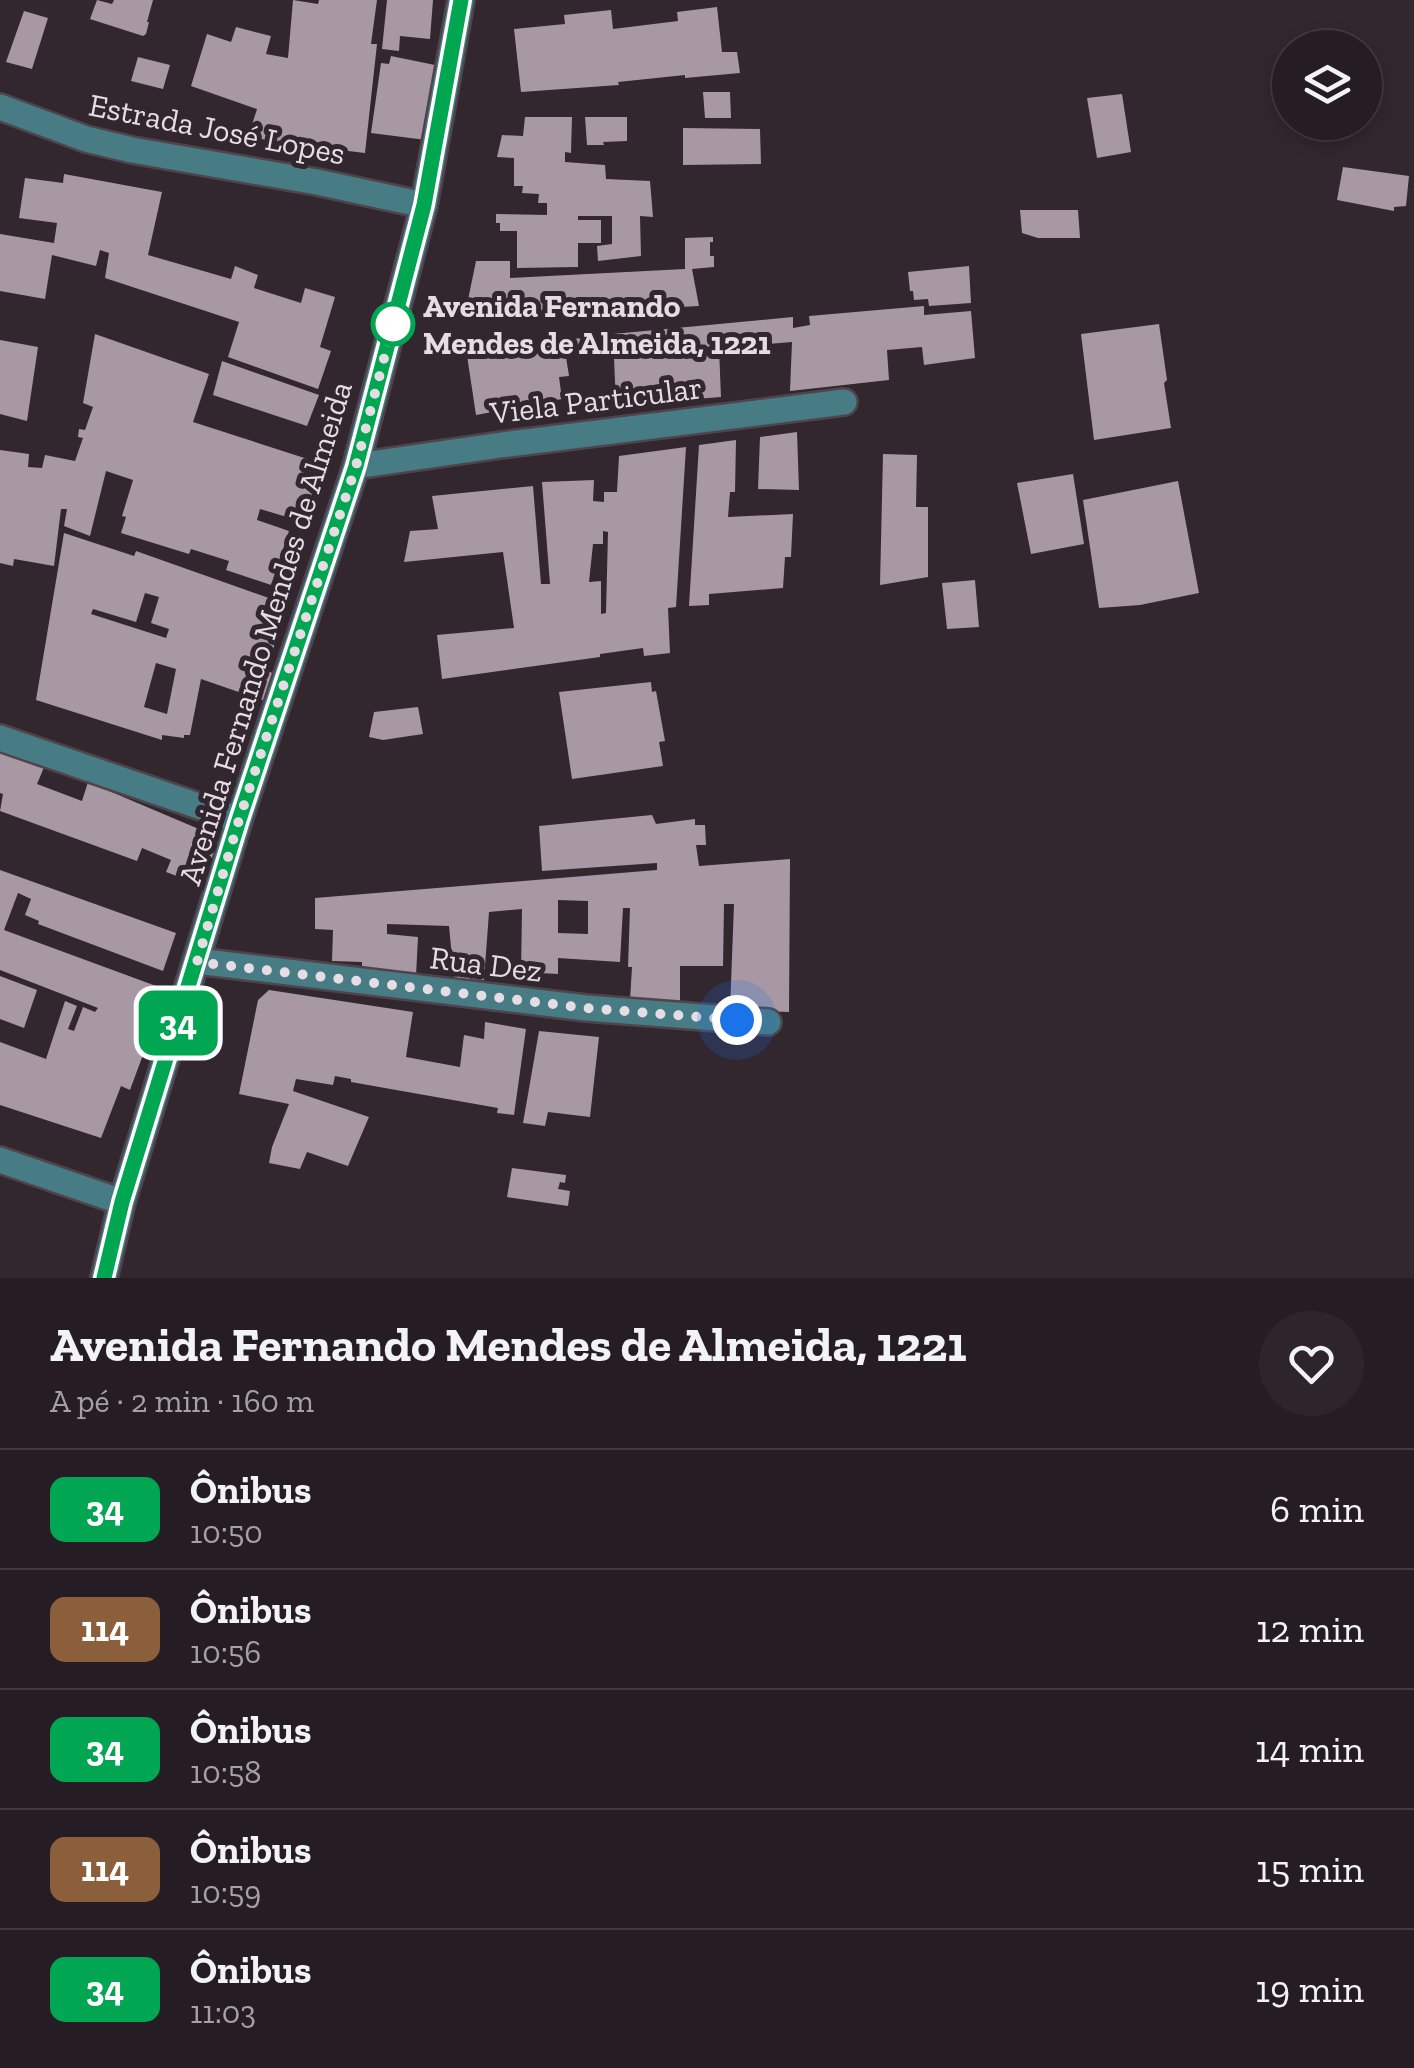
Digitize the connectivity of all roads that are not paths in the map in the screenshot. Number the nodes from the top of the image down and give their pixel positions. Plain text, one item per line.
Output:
1 (461, 0) edge
2 (0, 107) edge
3 (424, 205) junction
4 (844, 402) dead end
5 (356, 466) junction
6 (0, 738) edge
7 (239, 820) junction
8 (197, 962) junction
9 (768, 1022) dead end
10 (0, 1160) edge
11 (122, 1202) junction
12 (104, 1278) edge

1 - 3 street, Avenida Fernando Mendes de Almeida
2 - 3 street, Estrada José Lopes
3 - 5 street, Avenida Fernando Mendes de Almeida
4 - 5 street, Viela Particular
5 - 7 street, Avenida Fernando Mendes de Almeida
6 - 7 street
7 - 8 street, Avenida Fernando Mendes de Almeida
8 - 9 street, Rua Dez
8 - 11 street, Avenida Fernando Mendes de Almeida
10 - 11 street
11 - 12 street, Avenida Fernando Mendes de Almeida

